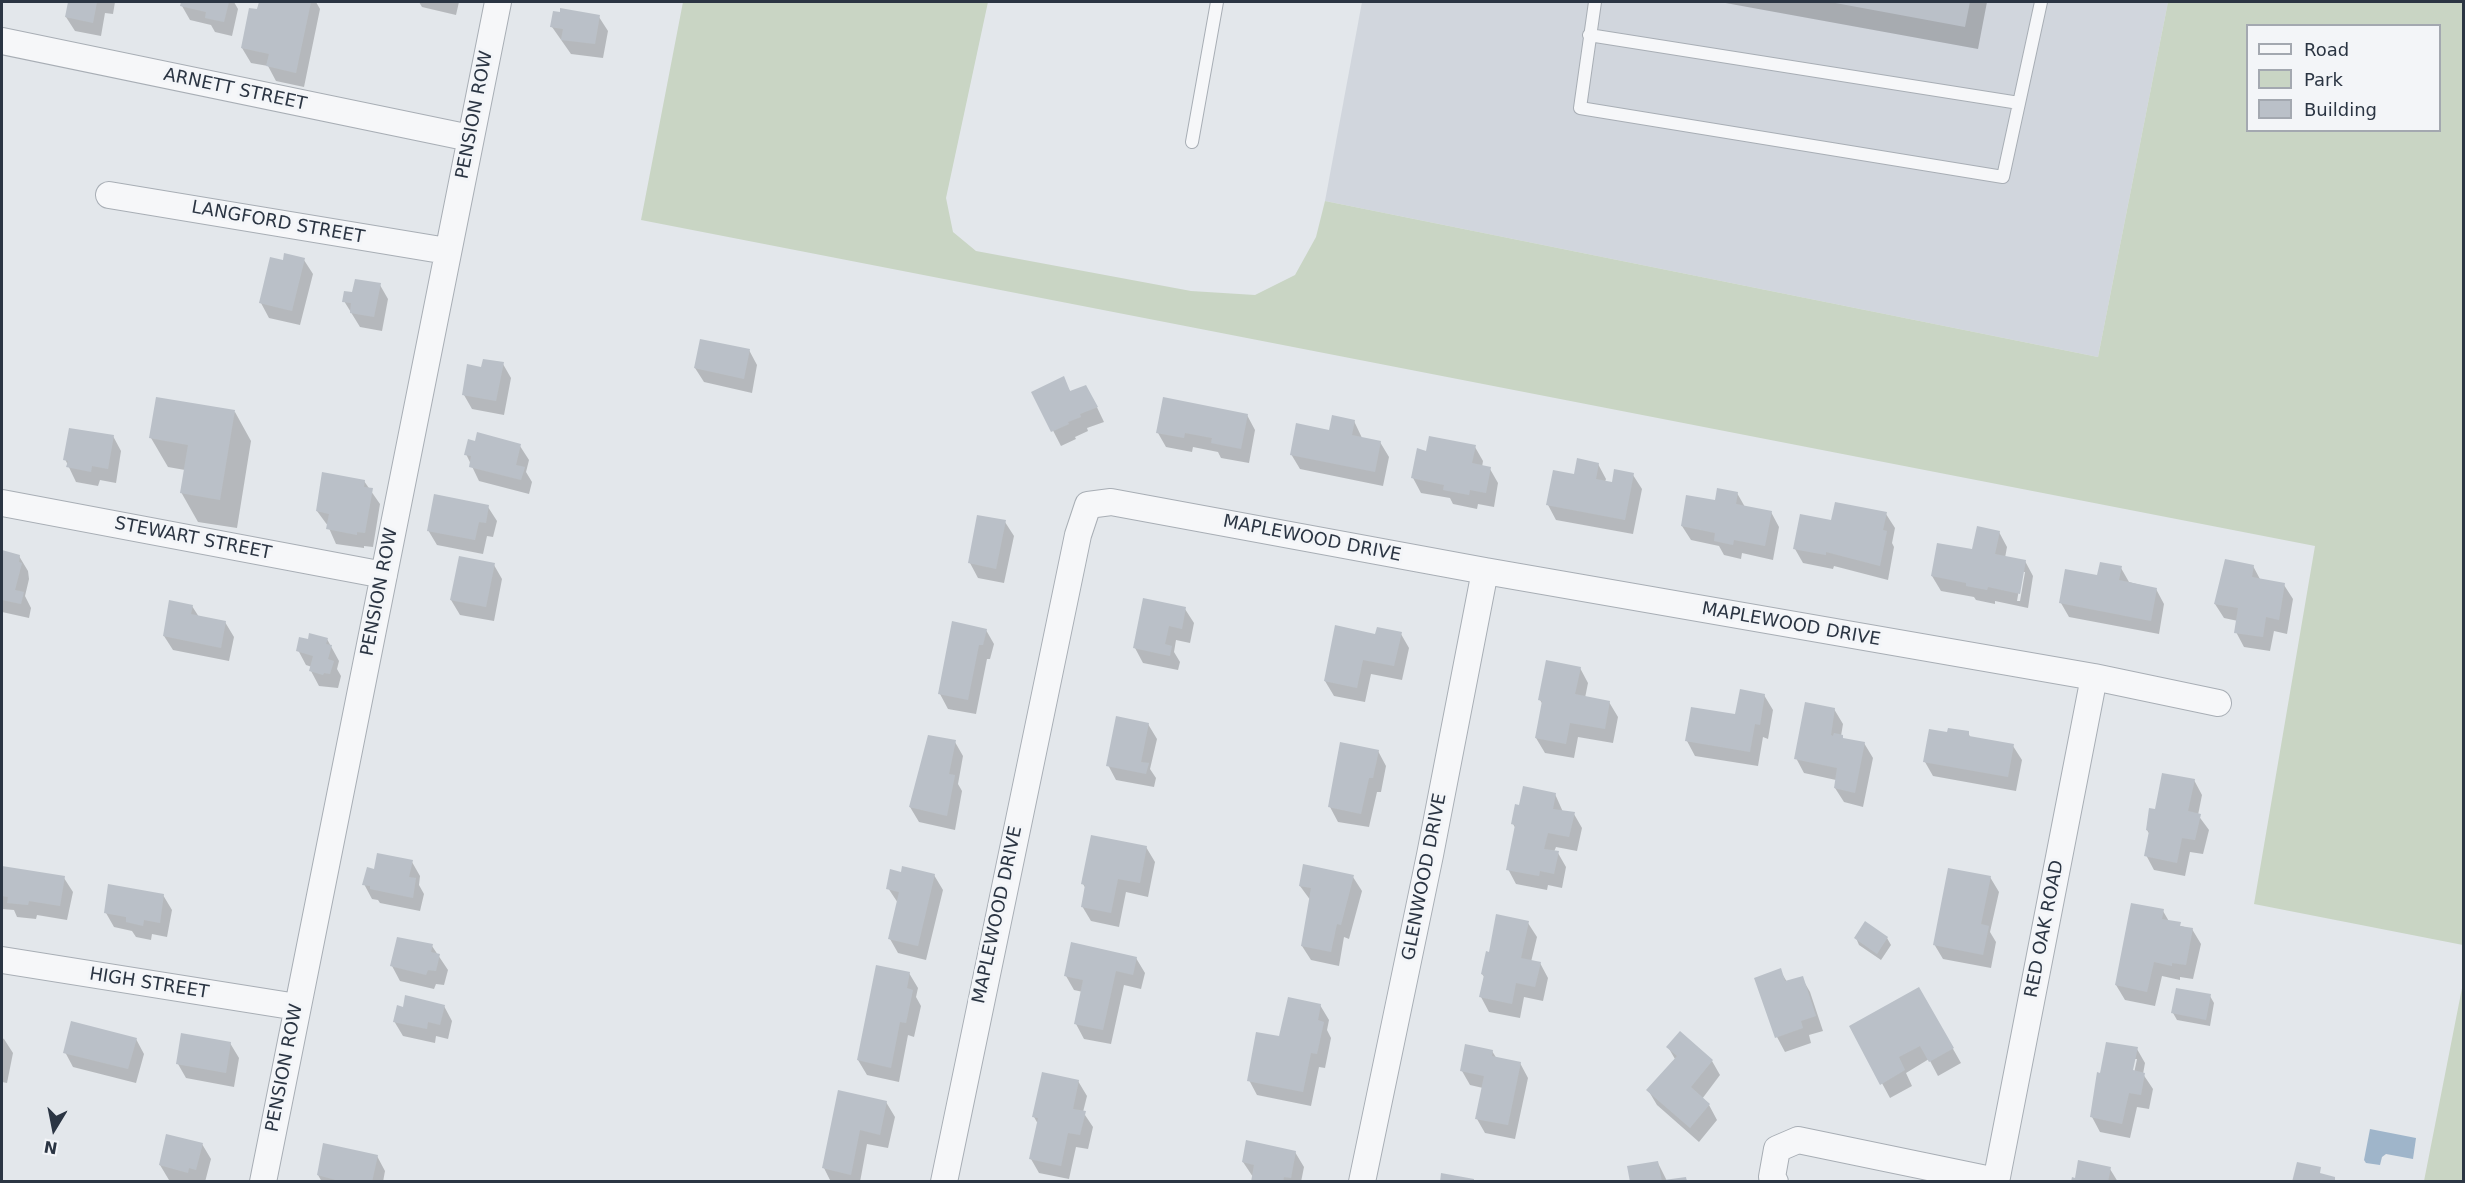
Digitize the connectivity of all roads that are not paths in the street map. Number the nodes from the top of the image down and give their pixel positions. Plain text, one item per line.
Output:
1 (498, 2) edge
2 (1217, 2) edge
3 (1595, 2) edge
4 (2041, 2) edge
5 (1589, 35) junction
6 (2, 41) edge
7 (2019, 103) junction
8 (470, 138) junction
9 (1192, 142) dead end
10 (109, 195) dead end
11 (447, 251) junction
12 (2, 503) edge
13 (1485, 571) junction
14 (384, 575) junction
15 (2094, 677) junction
16 (2218, 703) dead end
17 (2, 960) edge
18 (297, 1007) junction
19 (1996, 1181) edge
20 (263, 1182) edge
21 (944, 1182) edge
22 (1362, 1182) edge
23 (1775, 1182) edge

1 - 8 street, PENSION ROW
2 - 9 lane
3 - 5 lane
4 - 7 lane
5 - 7 lane
5 - 7 lane
6 - 8 street, ARNETT STREET
8 - 11 street, PENSION ROW
10 - 11 street, LANGFORD STREET
11 - 14 street, PENSION ROW
12 - 14 street, STEWART STREET
13 - 15 street, MAPLEWOOD DRIVE
13 - 21 street, MAPLEWOOD DRIVE
13 - 22 street, GLENWOOD DRIVE
14 - 18 street, PENSION ROW
15 - 16 street, MAPLEWOOD DRIVE
15 - 19 street, RED OAK ROAD
17 - 18 street, HIGH STREET
18 - 20 street, PENSION ROW
19 - 23 street

